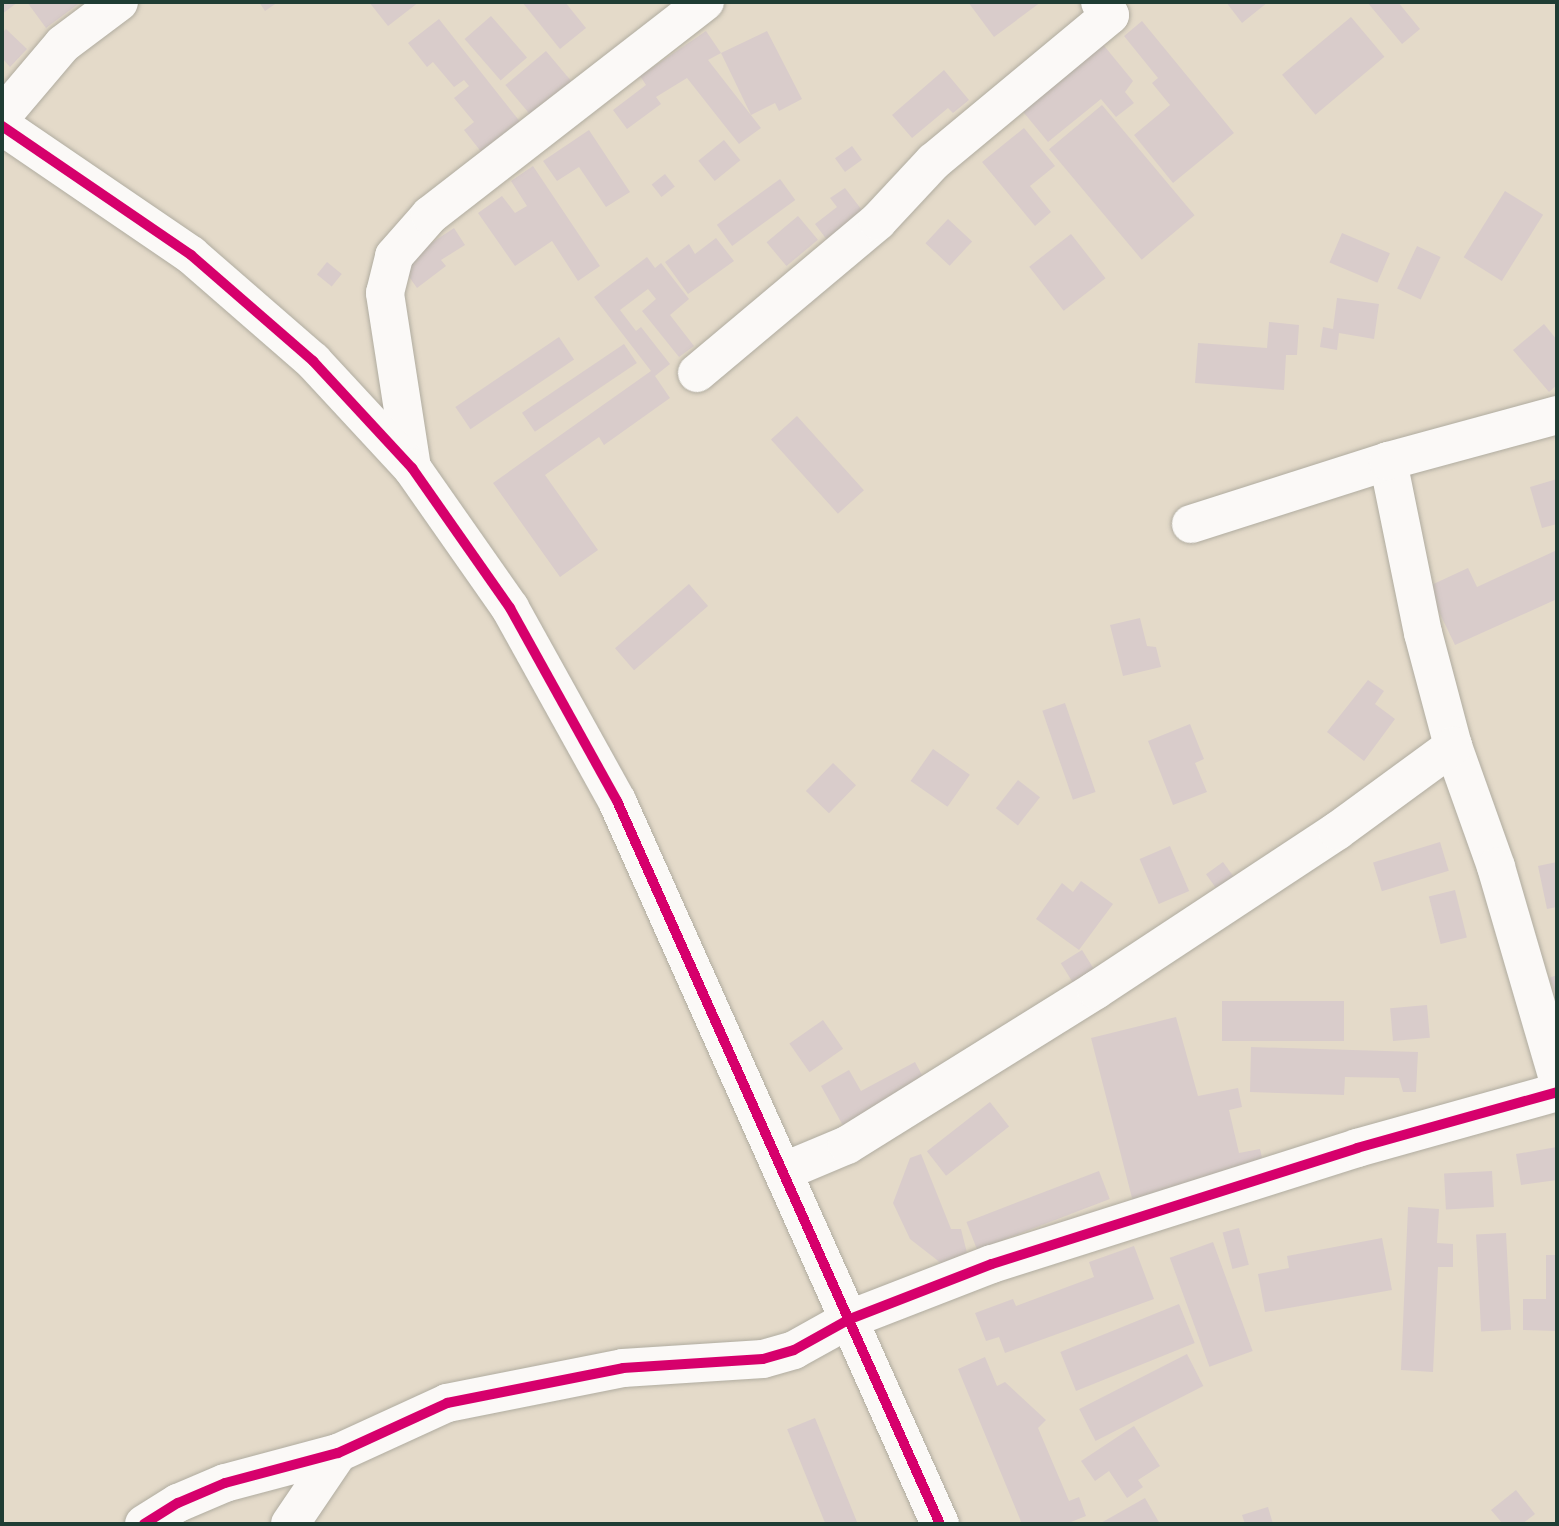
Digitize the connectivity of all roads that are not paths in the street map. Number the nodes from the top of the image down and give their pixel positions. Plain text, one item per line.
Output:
1 (119, 2) edge
2 (705, 2) edge
3 (1100, 2) edge
4 (2, 116) edge
5 (2, 126) edge
6 (697, 373) dead end
7 (1557, 415) edge
8 (1388, 461) junction
9 (412, 468) junction
10 (1191, 524) dead end
11 (1453, 746) junction
12 (1557, 1076) edge
13 (1557, 1092) edge
14 (785, 1171) junction
15 (850, 1319) junction
16 (338, 1453) junction
17 (144, 1524) edge
18 (290, 1524) edge
19 (940, 1524) edge

1 - 4 street
2 - 9 street
3 - 6 street
5 - 9 street
7 - 8 street
8 - 10 street
8 - 11 street
9 - 14 street
11 - 12 street
11 - 14 street
13 - 15 street
14 - 15 street
15 - 16 street
15 - 19 street
16 - 17 street
16 - 18 street

